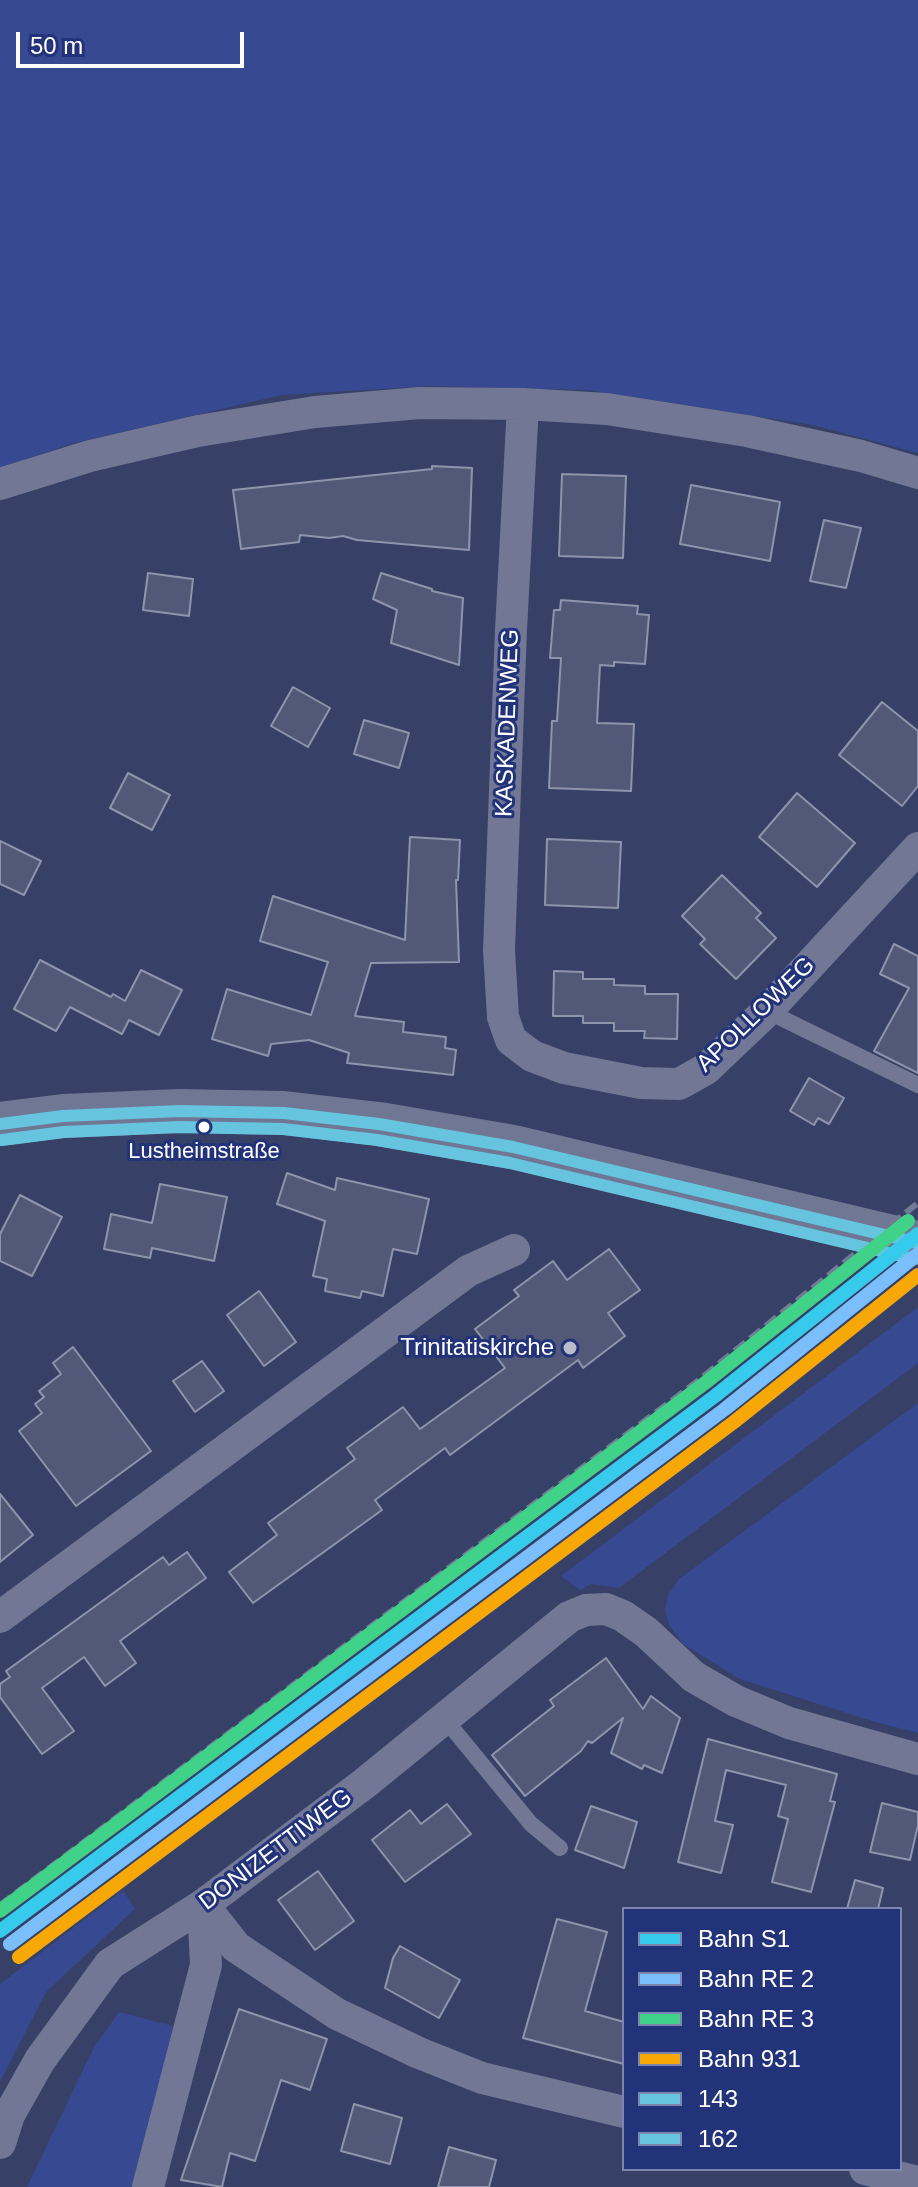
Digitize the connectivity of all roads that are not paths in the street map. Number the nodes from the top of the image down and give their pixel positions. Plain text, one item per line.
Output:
1 (523, 404) junction
2 (918, 473) edge
3 (0, 484) edge
4 (918, 848) edge
5 (767, 1011) junction
6 (511, 1040) joint
7 (918, 1085) edge
8 (0, 1124) edge
9 (918, 1243) edge
10 (514, 1250) dead end
11 (0, 1617) edge
12 (444, 1718) junction
13 (918, 1759) edge
14 (560, 1848) dead end
15 (203, 1905) junction
16 (622, 2112) edge
17 (0, 2143) edge
18 (873, 2171) edge
19 (918, 2182) edge
20 (148, 2187) edge

1 - 2 street
1 - 3 street
1 - 6 street, KASKADENWEG
4 - 5 street, APOLLOWEG
5 - 6 street, APOLLOWEG
5 - 7 lane
8 - 9 main road
10 - 11 street
12 - 13 street, DONIZETTIWEG
12 - 14 lane
12 - 15 street, DONIZETTIWEG
15 - 16 street
15 - 17 street, DONIZETTIWEG
15 - 20 street
18 - 19 street

